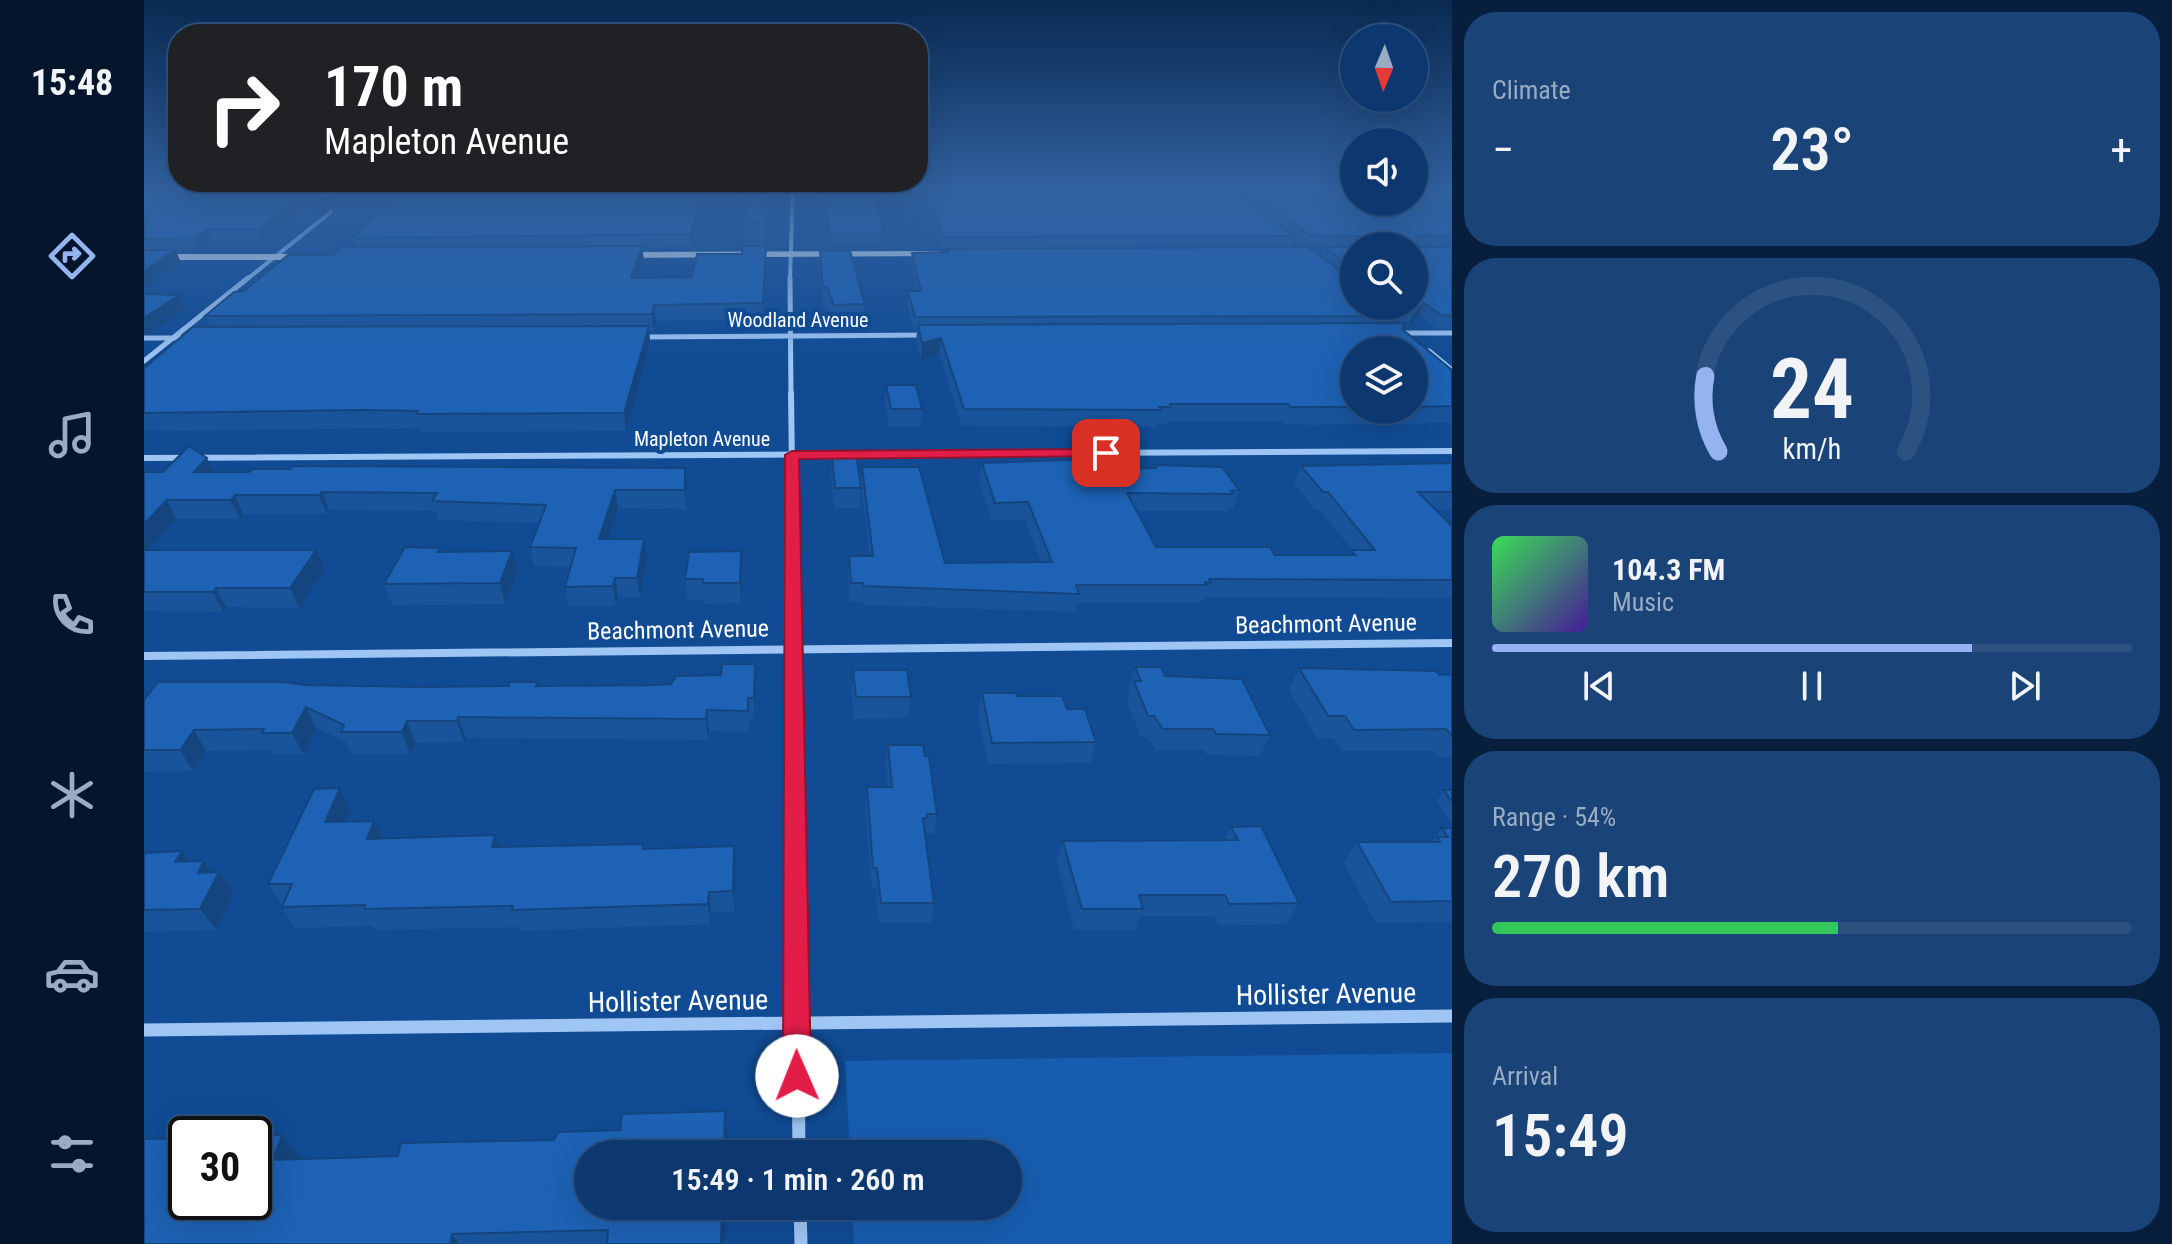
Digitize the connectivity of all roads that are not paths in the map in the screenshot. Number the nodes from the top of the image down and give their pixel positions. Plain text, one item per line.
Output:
1 (287, 246) edge
2 (790, 246) edge
3 (953, 254) edge
4 (598, 255) edge
5 (790, 255) junction
6 (320, 256) edge
7 (144, 257) edge
8 (273, 257) junction
9 (1394, 324) edge
10 (1390, 333) edge
11 (1406, 333) junction
12 (1452, 333) edge
13 (932, 335) edge
14 (790, 336) junction
15 (632, 337) edge
16 (144, 338) edge
17 (172, 338) junction
18 (188, 338) edge
19 (144, 361) edge
20 (1452, 370) edge
21 (1452, 451) edge
22 (792, 455) junction
23 (144, 458) edge
24 (1452, 643) edge
25 (795, 649) junction
26 (144, 656) edge
27 (1452, 1016) edge
28 (796, 1024) junction
29 (144, 1030) edge
30 (799, 1140) edge
31 (800, 1220) edge
32 (801, 1244) edge

1 - 8 street
2 - 5 street
3 - 5 main road
4 - 5 main road
5 - 14 street
6 - 8 main road
7 - 8 main road
8 - 17 street
9 - 11 street
10 - 11 street
11 - 12 street
11 - 20 street
13 - 14 street, Woodland Avenue
14 - 15 street, Woodland Avenue
14 - 22 street
16 - 17 street
17 - 18 street
17 - 19 street
21 - 22 street, Mapleton Avenue
22 - 23 street, Mapleton Avenue
22 - 25 street
24 - 25 street, Beachmont Avenue
25 - 26 street, Beachmont Avenue
25 - 28 street
27 - 28 street, Hollister Avenue
28 - 29 street, Hollister Avenue
28 - 30 street
31 - 32 street

